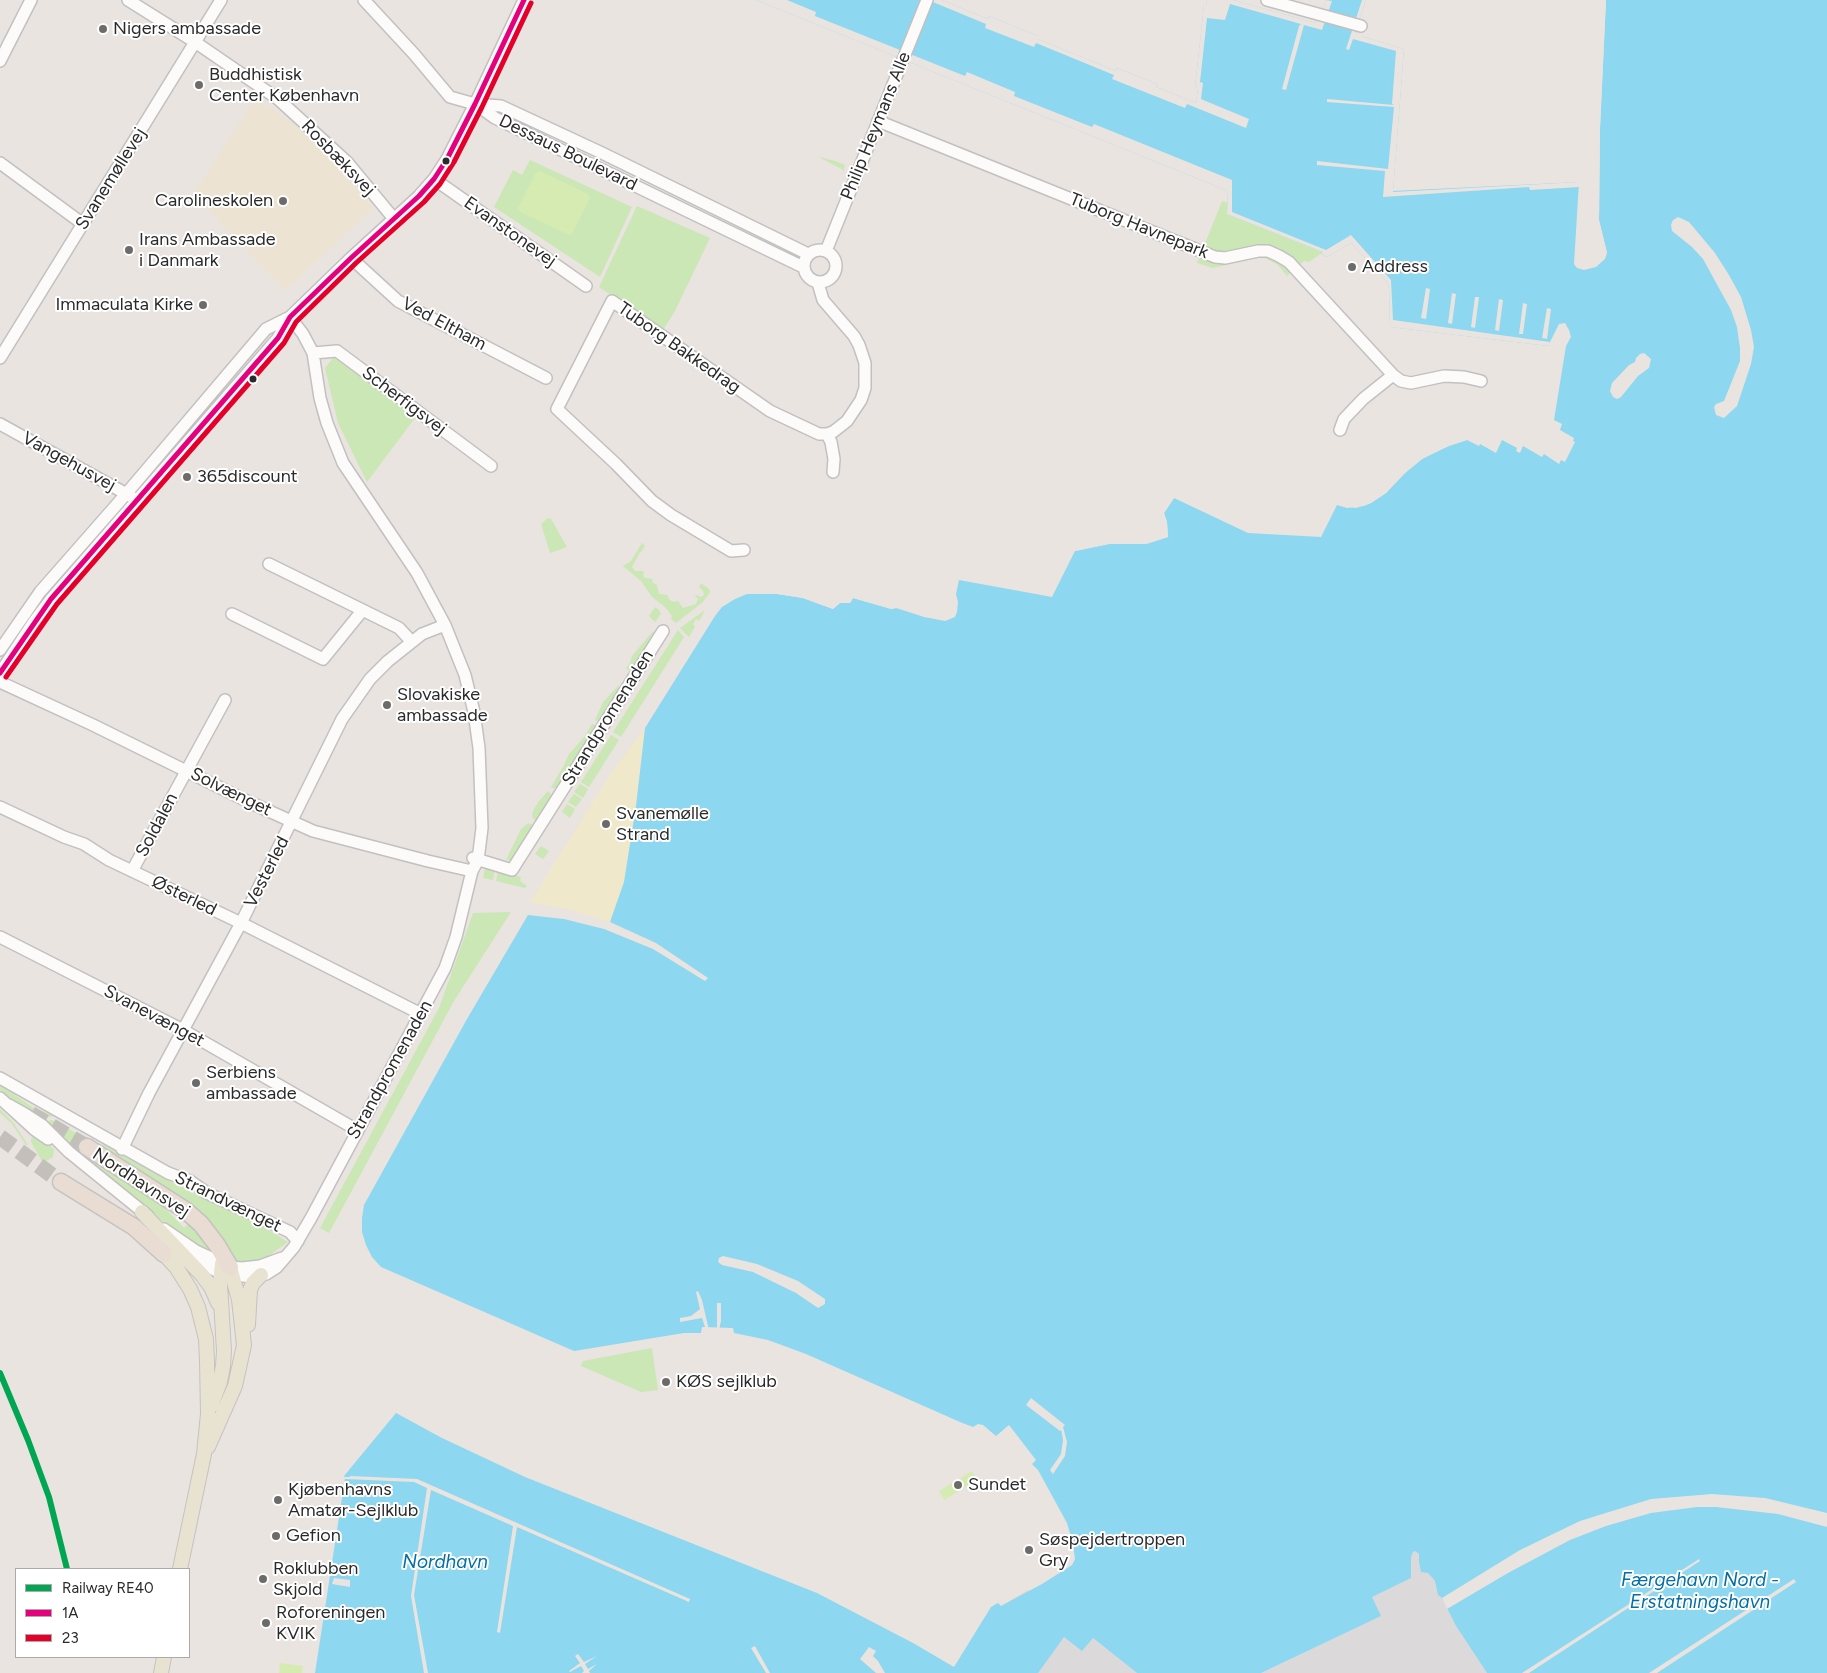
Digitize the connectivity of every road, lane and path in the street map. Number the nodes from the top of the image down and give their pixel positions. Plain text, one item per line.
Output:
1 (31, 0) edge
2 (128, 0) edge
3 (221, 0) edge
4 (364, 0) edge
5 (524, 0) edge
6 (927, 0) edge
7 (1267, 0) edge
8 (1361, 26) dead end
9 (195, 42) junction
10 (0, 61) edge
11 (475, 104) junction
12 (878, 121) junction
13 (0, 163) edge
14 (434, 179) junction
15 (395, 220) junction
16 (83, 224) junction
17 (826, 251) junction
18 (808, 254) junction
19 (351, 258) junction
20 (803, 267) junction
21 (818, 283) junction
22 (586, 286) dead end
23 (290, 318) junction
24 (313, 353) junction
25 (0, 358) edge
26 (1393, 375) junction
27 (546, 378) dead end
28 (1481, 381) dead end
29 (0, 424) edge
30 (1340, 430) dead end
31 (827, 434) junction
32 (491, 466) dead end
33 (833, 472) dead end
34 (126, 494) junction
35 (137, 500) junction
36 (744, 550) dead end
37 (269, 564) dead end
38 (362, 611) junction
39 (232, 614) dead end
40 (445, 625) junction
41 (663, 631) dead end
42 (411, 641) junction
43 (0, 650) edge
44 (0, 673) edge
45 (0, 682) edge
46 (224, 700) dead end
47 (186, 770) junction
48 (0, 807) edge
49 (292, 822) junction
50 (475, 859) junction
51 (132, 871) junction
52 (472, 871) junction
53 (241, 923) junction
54 (0, 937) edge
55 (421, 1014) junction
56 (183, 1030) junction
57 (0, 1078) edge
58 (4, 1102) edge
59 (357, 1130) junction
60 (87, 1147) tunnel mouth
61 (122, 1149) junction
62 (61, 1182) tunnel mouth
63 (142, 1212) junction
64 (298, 1241) junction
65 (164, 1254) joint
66 (283, 1258) junction
67 (226, 1270) junction
68 (261, 1275) junction
69 (222, 1312) junction
70 (244, 1345) junction
71 (207, 1361) junction
72 (223, 1366) junction
73 (240, 1368) junction
74 (208, 1414) junction
75 (204, 1454) junction
76 (180, 1568) edge
77 (164, 1658) edge
78 (161, 1673) edge

1 - 10 street
2 - 9 street, Rosbæksvej
3 - 9 street, Svanemøllevej
4 - 11 street
5 - 11 street
6 - 12 street, Philip Heymans Alle
7 - 8 street
9 - 15 street, Rosbæksvej
9 - 16 street, Svanemøllevej
11 - 14 street
11 - 18 street, Dessaus Boulevard
11 - 20 street, Dessaus Boulevard
12 - 17 street, Philip Heymans Alle
12 - 26 street, Tuborg Havnepark
13 - 16 street
14 - 15 street
14 - 22 street, Evanstonevej
15 - 19 street
16 - 25 street, Svanemøllevej
17 - 18 street
17 - 21 street
18 - 20 street
19 - 23 street
19 - 27 street, Ved Eltham
20 - 21 street
21 - 31 street
23 - 24 street
23 - 34 street
23 - 35 street
24 - 32 street, Scherfigsvej
24 - 40 street, Strandpromenaden
26 - 28 street
26 - 30 street
29 - 34 street, Vangehusvej
31 - 33 street
31 - 36 street, Tuborg Bakkedrag
34 - 35 street, Vangehusvej
34 - 43 street
35 - 44 street
37 - 38 street
38 - 39 street
38 - 42 street
40 - 42 street, Vesterled
40 - 50 street, Strandpromenaden
41 - 50 street, Strandpromenaden
42 - 49 street, Vesterled
45 - 47 street, Solvænget
46 - 47 street, Soldalen
47 - 49 street, Solvænget
47 - 51 street, Soldalen
48 - 51 street, Østerled
49 - 52 street, Solvænget
49 - 53 street, Vesterled
50 - 52 street, Strandpromenaden
51 - 53 street, Østerled
52 - 55 street, Strandpromenaden
53 - 55 street, Østerled
53 - 56 street, Vesterled
54 - 56 street, Svanevænget
55 - 59 street, Strandpromenaden
56 - 59 street, Svanevænget
56 - 61 street, Vesterled
57 - 61 street, Strandvænget
58 - 63 street
59 - 64 street, Strandpromenaden
60 - 67 highway, Nordhavnsvej
61 - 64 street, Strandvænget
62 - 65 highway
63 - 67 street
63 - 69 main road
64 - 66 street, Strandpromenaden
65 - 71 main road
66 - 67 street, Strandpromenaden
66 - 68 street, Strandpromenaden
67 - 68 street
67 - 69 main road
67 - 70 main road
68 - 70 main road
69 - 72 main road
70 - 73 main road
71 - 72 main road
71 - 74 main road
72 - 73 main road
72 - 74 main road
73 - 75 main road
74 - 75 main road
75 - 76 main road
77 - 78 main road

